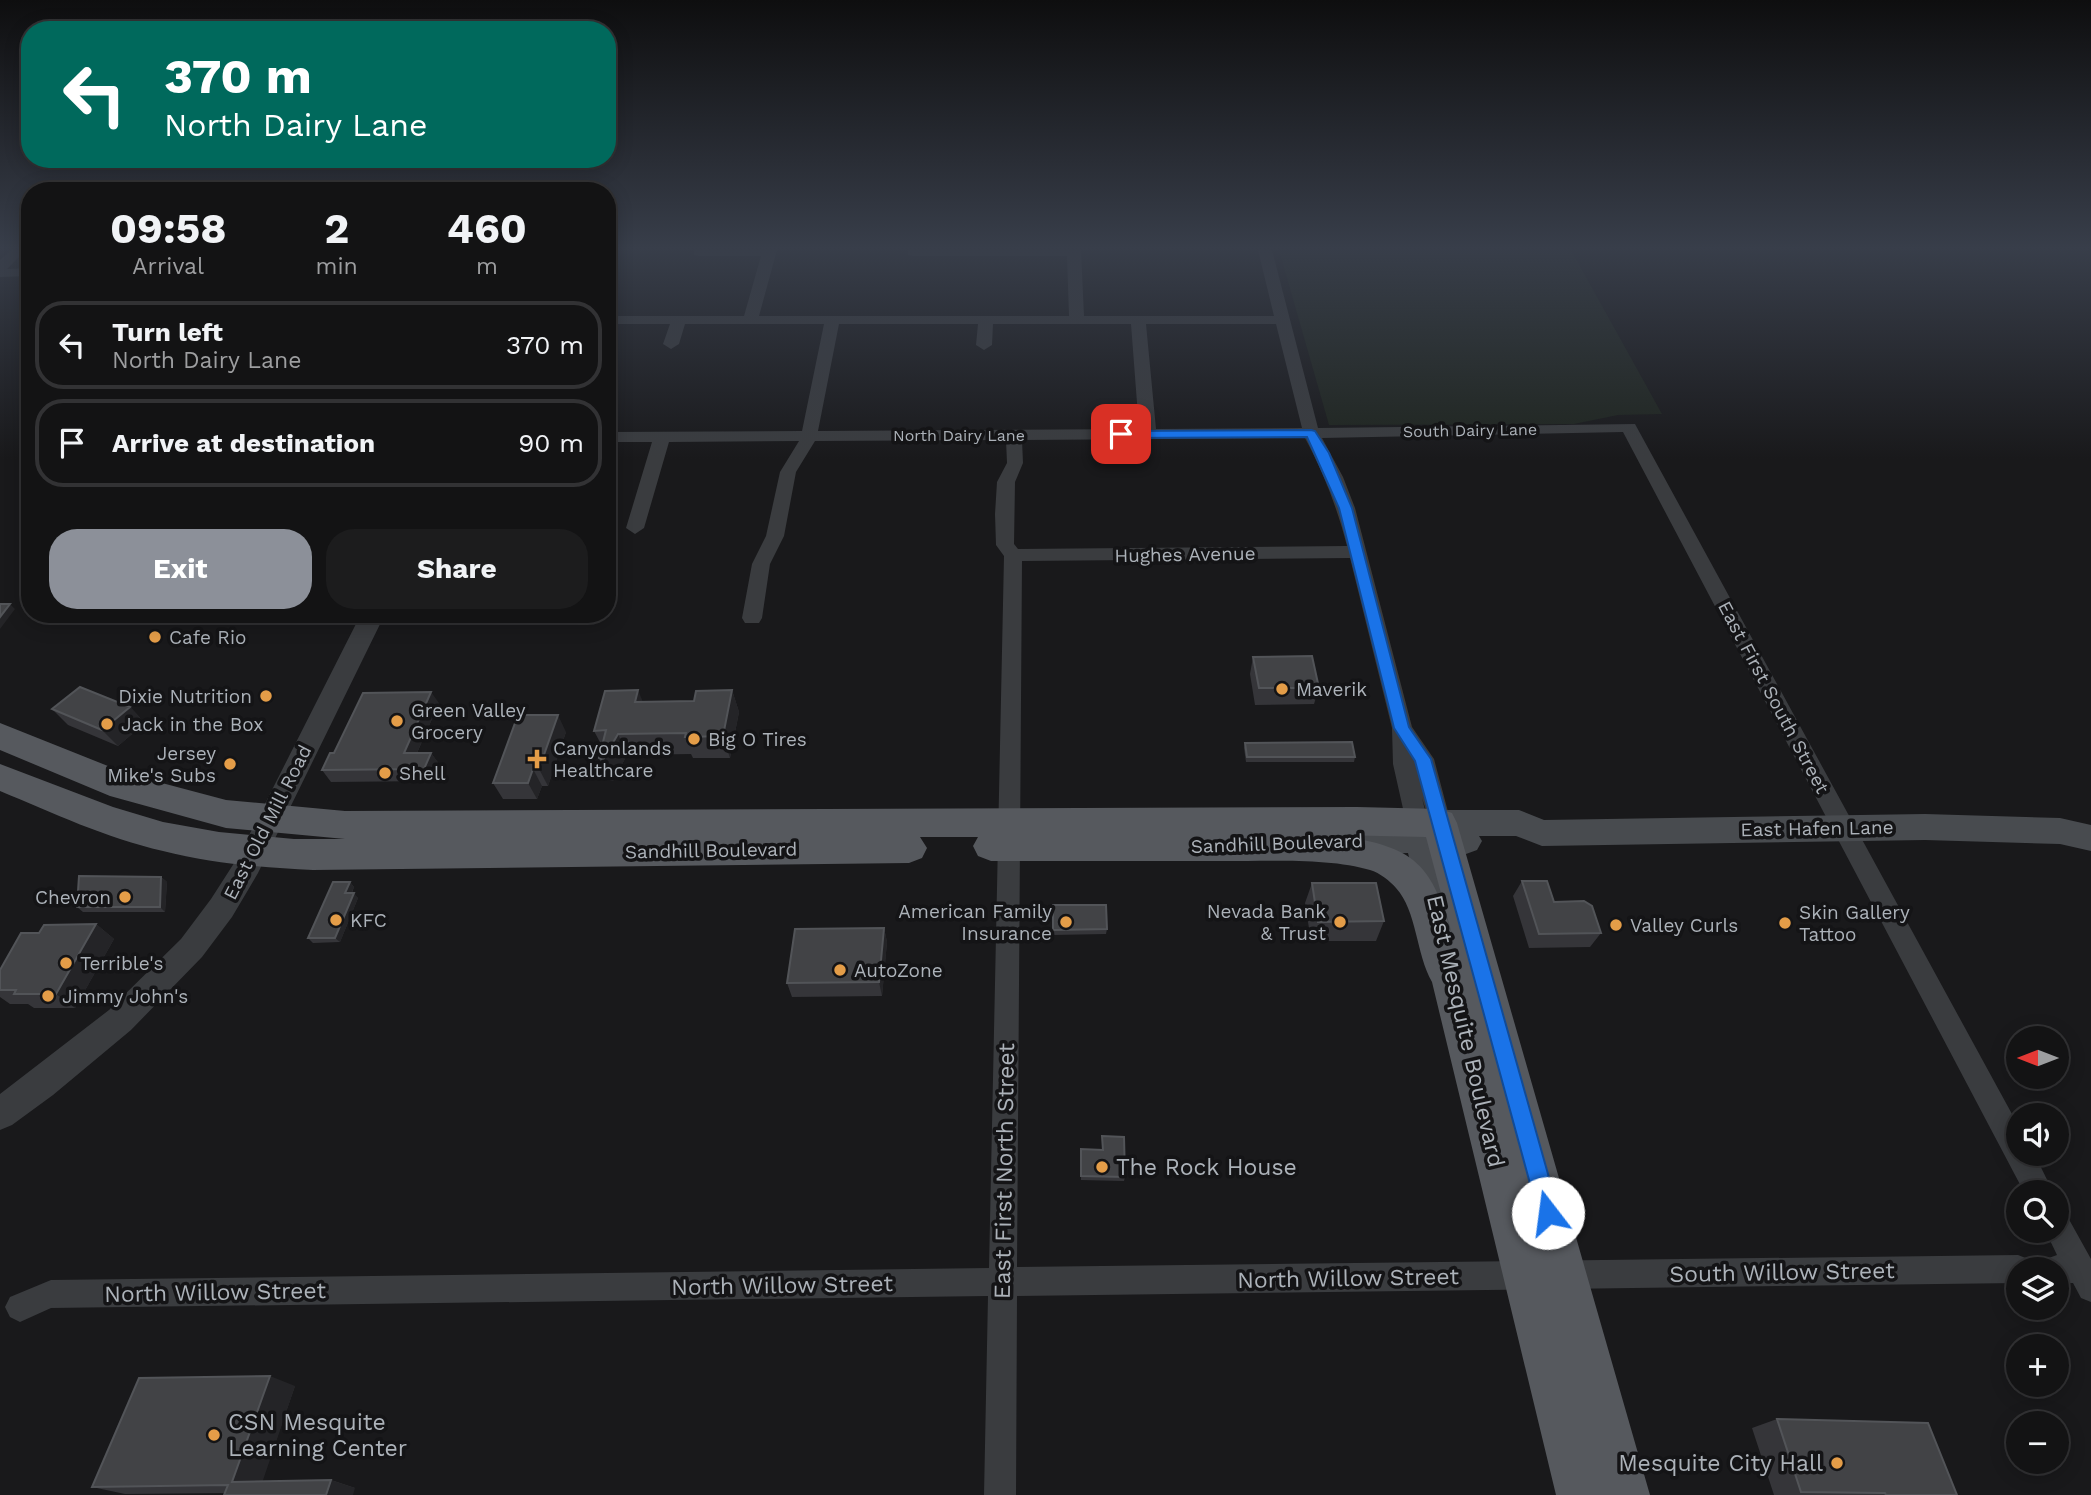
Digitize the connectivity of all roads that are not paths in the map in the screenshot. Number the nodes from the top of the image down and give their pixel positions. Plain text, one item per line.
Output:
1 (616, 320) edge
2 (679, 320) junction
3 (750, 320) joint
4 (832, 320) junction
5 (986, 320) junction
6 (1077, 320) joint
7 (1139, 320) junction
8 (1282, 320) joint
9 (671, 344) dead end
10 (984, 345) dead end
11 (1629, 427) joint
12 (1311, 433) junction
13 (1148, 434) junction
14 (1014, 435) junction
15 (809, 436) junction
16 (616, 437) edge
17 (662, 437) junction
18 (635, 528) dead end
19 (1356, 552) junction
20 (1013, 555) junction
21 (752, 618) dead end
22 (368, 623) edge
23 (0, 736) edge
24 (0, 777) edge
25 (270, 818) junction
26 (729, 825) junction
27 (1844, 828) junction
28 (1431, 832) junction
29 (1007, 835) junction
30 (2091, 838) edge
31 (1264, 846) junction
32 (256, 852) junction
33 (573, 852) junction
34 (1451, 978) junction
35 (0, 1114) edge
36 (2006, 1131) edge
37 (2063, 1243) edge
38 (2006, 1269) edge
39 (1545, 1275) junction
40 (2076, 1275) edge
41 (1003, 1282) junction
42 (20, 1307) dead end
43 (1000, 1495) edge
44 (1581, 1495) edge
45 (1625, 1495) edge

1 - 2 street
2 - 3 street
2 - 9 street
3 - 4 street
4 - 5 street
4 - 15 street
5 - 6 street
5 - 10 street
6 - 7 street
7 - 8 street
7 - 13 street
8 - 12 street, East Mesquite Boulevard
11 - 12 street, South Dairy Lane
11 - 27 street, East First South Street
12 - 13 street, North Dairy Lane
12 - 19 street, East Mesquite Boulevard
13 - 14 street, North Dairy Lane
14 - 15 street, North Dairy Lane
14 - 20 street, East First North Street
15 - 17 street, North Dairy Lane
15 - 21 street
16 - 17 street, North Dairy Lane
17 - 18 street
19 - 20 street, Hughes Avenue
19 - 28 street, East Mesquite Boulevard
20 - 29 street, East First North Street
22 - 25 street, East Old Mill Road
23 - 25 main road, Sandhill Boulevard
24 - 32 main road, Sandhill Boulevard
25 - 26 main road, Sandhill Boulevard
25 - 32 street, East Old Mill Road
26 - 29 main road, Sandhill Boulevard
26 - 33 main road
27 - 28 main road, East Hafen Lane
27 - 30 main road, East Hafen Lane
27 - 36 street, East First South Street
28 - 29 main road, Sandhill Boulevard
28 - 31 main road, Sandhill Boulevard
28 - 34 main road, East Mesquite Boulevard
28 - 39 main road, East Mesquite Boulevard
29 - 31 main road, Sandhill Boulevard
29 - 33 main road, Sandhill Boulevard
29 - 41 street, East First North Street
31 - 34 main road
32 - 33 main road, Sandhill Boulevard
32 - 35 street, East Old Mill Road
34 - 39 main road, East Mesquite Boulevard
37 - 40 street
38 - 39 street, South Willow Street
39 - 41 street, North Willow Street
39 - 44 main road, East Mesquite Boulevard
39 - 45 main road, East Mesquite Boulevard
41 - 42 street, North Willow Street
41 - 43 street, East First North Street

